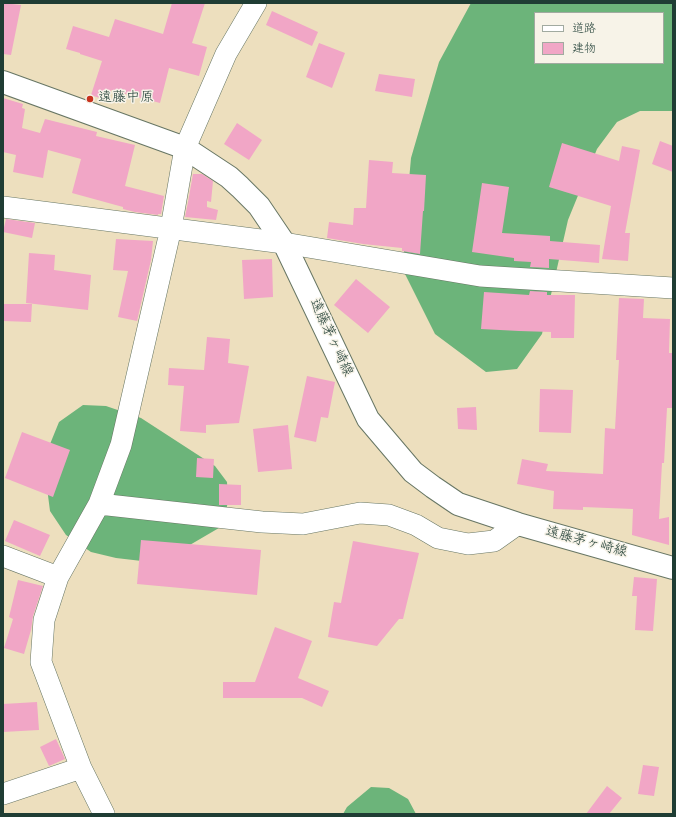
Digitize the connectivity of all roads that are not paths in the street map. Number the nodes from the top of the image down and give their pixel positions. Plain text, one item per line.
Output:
1 (256, 3) edge
2 (3, 82) edge
3 (185, 148) junction
4 (3, 207) edge
5 (171, 228) junction
6 (284, 243) junction
7 (673, 288) edge
8 (99, 504) junction
9 (518, 524) junction
10 (3, 556) edge
11 (673, 568) edge
12 (58, 577) junction
13 (81, 768) junction
14 (3, 794) edge
15 (104, 814) edge

1 - 3 street
2 - 3 main road, 遠藤茅ヶ崎線
3 - 5 street
3 - 6 main road, 遠藤茅ヶ崎線
4 - 5 street
5 - 6 street
5 - 8 street
6 - 7 street
6 - 9 main road, 遠藤茅ヶ崎線
8 - 9 street
8 - 12 street
9 - 11 main road, 遠藤茅ヶ崎線
10 - 12 street
12 - 13 street
13 - 14 street
13 - 15 street

